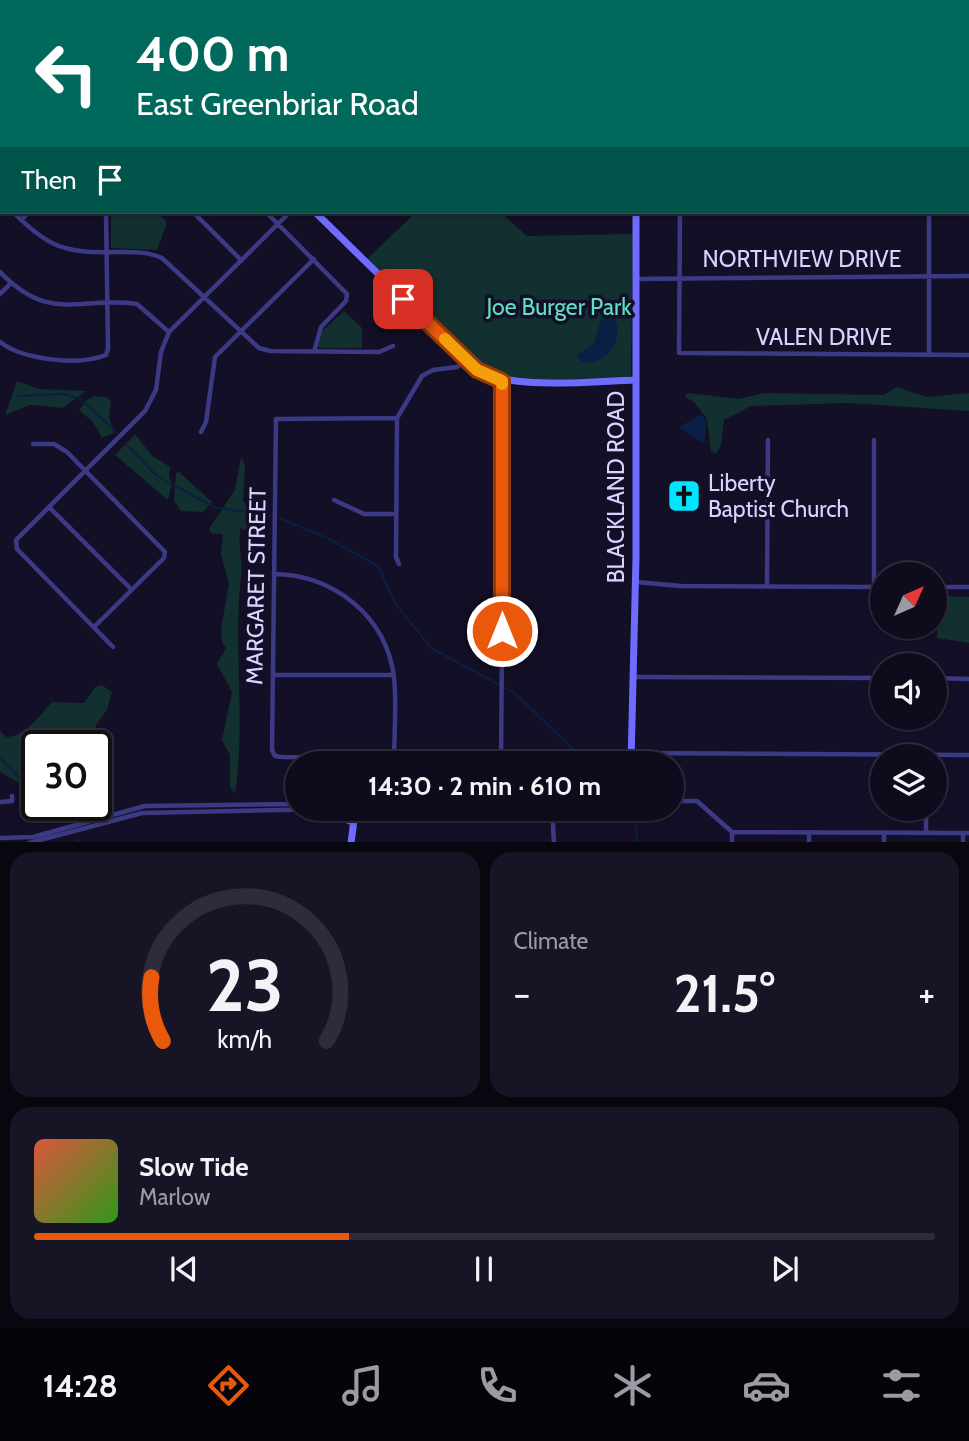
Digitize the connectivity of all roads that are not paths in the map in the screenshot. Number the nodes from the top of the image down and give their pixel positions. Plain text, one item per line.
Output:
1 (14, 214) edge
2 (27, 214) edge
3 (106, 214) edge
4 (195, 214) edge
5 (268, 214) edge
6 (288, 214) edge
7 (316, 214) edge
8 (636, 214) edge
9 (680, 214) edge
10 (929, 214) edge
11 (21, 220) junction
12 (278, 224) junction
13 (104, 253) junction
14 (314, 259) junction
15 (241, 260) junction
16 (0, 272) edge
17 (679, 276) junction
18 (969, 276) edge
19 (929, 277) junction
20 (635, 279) junction
21 (10, 283) junction
22 (0, 294) edge
23 (205, 296) junction
24 (107, 304) junction
25 (169, 332) junction
26 (240, 332) junction
27 (0, 342) edge
28 (393, 346) dead end
29 (314, 352) junction
30 (929, 355) junction
31 (969, 355) edge
32 (466, 360) junction
33 (635, 380) junction
34 (502, 381) junction
35 (397, 418) junction
36 (201, 432) dead end
37 (768, 440) dead end
38 (874, 440) dead end
39 (33, 444) dead end
40 (86, 471) junction
41 (334, 500) dead end
42 (49, 507) junction
43 (396, 514) junction
44 (874, 562) edge
45 (400, 564) dead end
46 (274, 574) junction
47 (635, 582) junction
48 (767, 586) junction
49 (870, 587) edge
50 (947, 587) edge
51 (969, 587) edge
52 (132, 590) junction
53 (94, 627) junction
54 (502, 631) dead end
55 (502, 641) dead end
56 (113, 647) dead end
57 (273, 675) junction
58 (394, 675) junction
59 (634, 677) junction
60 (870, 678) edge
61 (947, 678) edge
62 (969, 679) edge
63 (394, 751) edge
64 (501, 751) edge
65 (632, 751) edge
66 (684, 753) edge
67 (870, 755) edge
68 (947, 755) edge
69 (969, 755) edge
70 (285, 756) edge
71 (12, 796) dead end
72 (0, 802) edge
73 (684, 802) edge
74 (285, 805) edge
75 (206, 808) junction
76 (285, 809) edge
77 (112, 818) edge
78 (94, 821) edge
79 (96, 821) edge
80 (344, 821) edge
81 (356, 821) edge
82 (553, 821) edge
83 (926, 821) edge
84 (732, 832) junction
85 (809, 832) junction
86 (926, 832) junction
87 (884, 833) junction
88 (966, 833) edge
89 (0, 838) edge
90 (14, 840) edge
91 (351, 841) edge
92 (29, 842) edge
93 (554, 842) edge
94 (732, 842) edge
95 (809, 842) edge
96 (884, 842) edge
97 (963, 842) edge

1 - 11 street
2 - 11 street
3 - 13 street
4 - 15 street
5 - 12 street
6 - 12 street
7 - 32 street
8 - 20 street, BLACKLAND ROAD
9 - 17 street
10 - 19 street
11 - 13 street
12 - 14 street
12 - 15 street
13 - 23 street
13 - 24 street
14 - 26 street
14 - 29 street
15 - 23 street
16 - 21 street
17 - 19 street, NORTHVIEW DRIVE
17 - 20 street, NORTHVIEW DRIVE
17 - 30 street, VALEN DRIVE
18 - 19 street, NORTHVIEW DRIVE
19 - 30 street
20 - 33 street, BLACKLAND ROAD
21 - 22 street
21 - 24 street
23 - 25 street
23 - 26 street
24 - 25 street
24 - 27 street
25 - 40 street
26 - 29 street
26 - 36 street
28 - 29 street
30 - 31 street, VALEN DRIVE
32 - 34 street
32 - 35 street
33 - 34 street
33 - 47 street, BLACKLAND ROAD
34 - 54 street
35 - 43 street
35 - 46 street, MARGARET STREET
37 - 48 street
38 - 44 street
39 - 40 street
40 - 42 street
40 - 52 street
41 - 43 street
42 - 52 street
42 - 53 street
43 - 45 street
46 - 57 street, MARGARET STREET
46 - 58 street
47 - 48 street
47 - 59 street, BLACKLAND ROAD
48 - 49 street
50 - 51 street
52 - 53 street
53 - 56 street
55 - 64 street
57 - 58 street
57 - 70 street, MARGARET STREET
58 - 63 street
59 - 60 street
59 - 65 street, BLACKLAND ROAD
61 - 62 street
66 - 67 street
68 - 69 street
71 - 72 street
73 - 84 street
74 - 75 street
75 - 76 street
75 - 77 street
78 - 90 street
79 - 92 street
80 - 91 street
81 - 91 street
82 - 93 street
83 - 86 street
84 - 85 street
84 - 94 street
85 - 87 street
85 - 95 street
86 - 87 street
86 - 88 street
87 - 96 street
88 - 97 street
89 - 90 street

